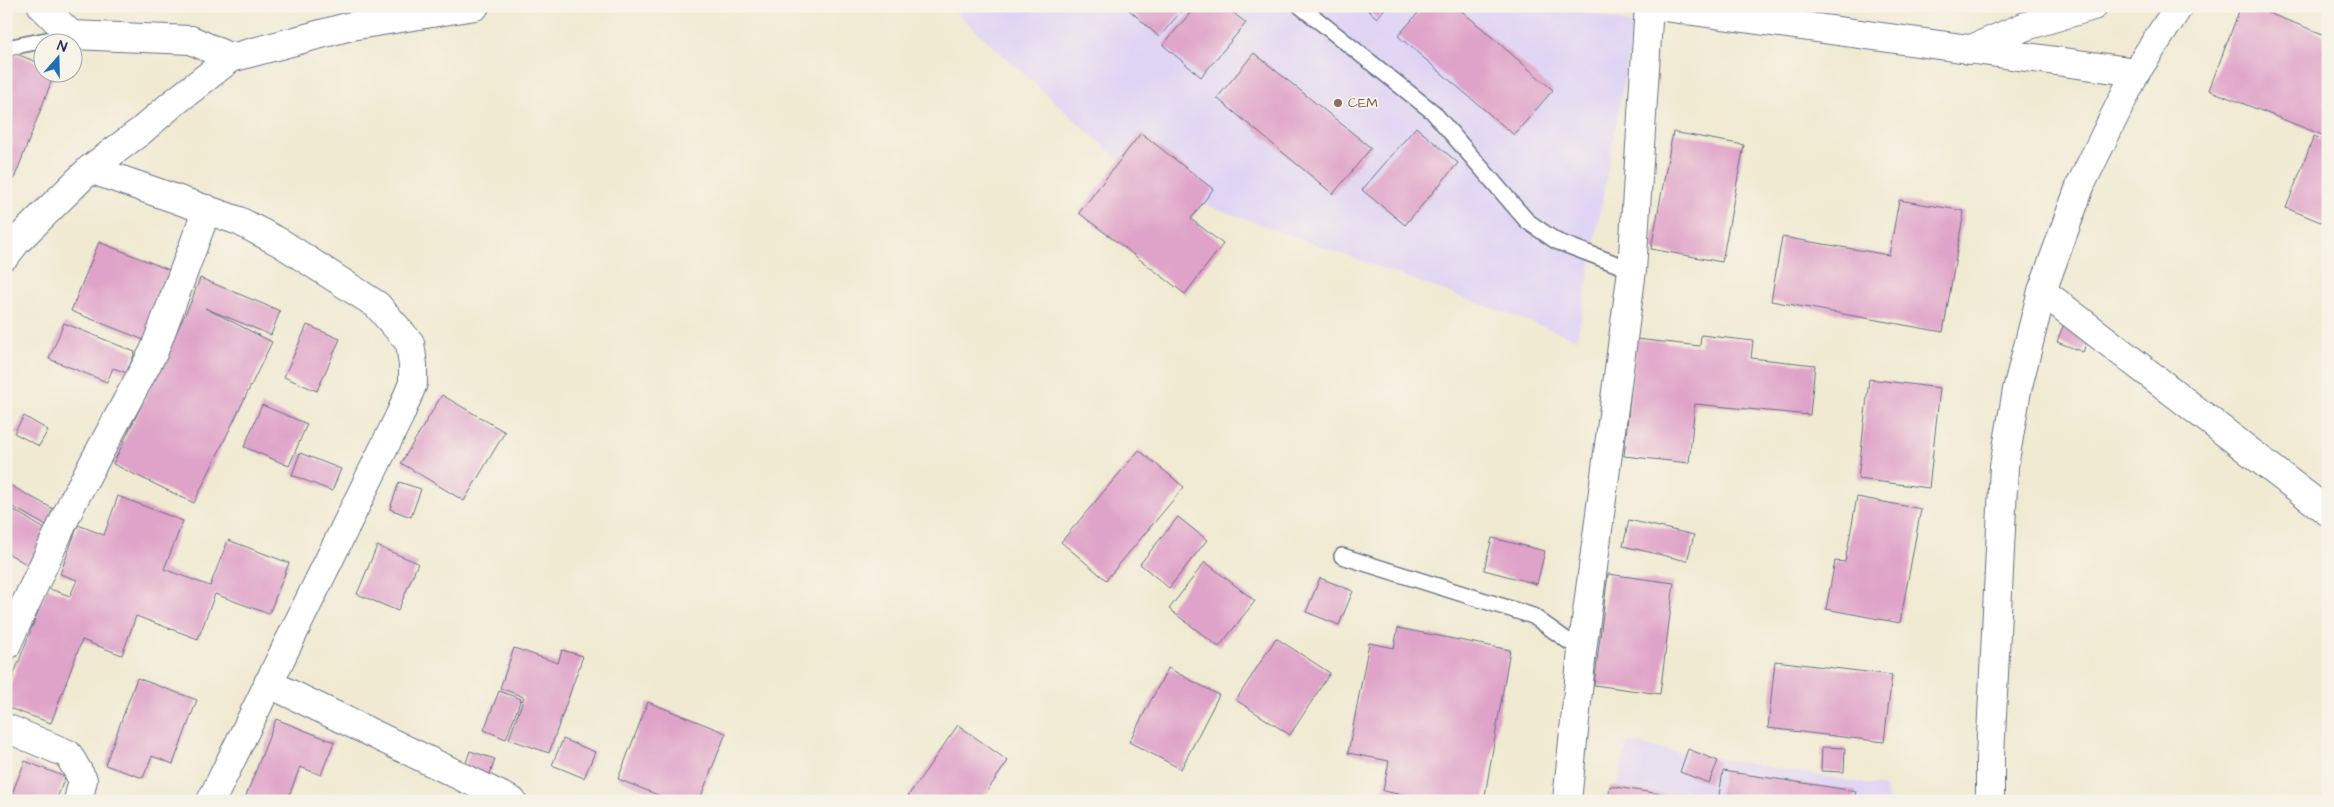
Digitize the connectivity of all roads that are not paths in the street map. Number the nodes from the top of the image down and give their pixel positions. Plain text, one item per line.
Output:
1 (42, 6) edge
2 (475, 6) edge
3 (1300, 6) edge
4 (1649, 6) edge
5 (1657, 6) edge
6 (2093, 6) edge
7 (2179, 6) edge
8 (68, 32) edge
9 (82, 35) edge
10 (32, 43) edge
11 (6, 48) edge
12 (1969, 50) junction
13 (231, 58) junction
14 (2136, 72) junction
15 (90, 169) junction
16 (207, 209) junction
17 (6, 255) edge
18 (1632, 270) junction
19 (2042, 291) junction
20 (2328, 512) edge
21 (1342, 556) dead end
22 (6, 646) edge
23 (1582, 650) junction
24 (268, 683) junction
25 (6, 728) edge
26 (78, 801) edge
27 (211, 801) edge
28 (512, 801) edge
29 (1567, 801) edge
30 (1990, 801) edge

1 - 8 street
2 - 13 street
3 - 18 lane
4 - 18 street
5 - 12 street
6 - 12 street
7 - 14 street
9 - 13 street
10 - 11 lane
12 - 14 street
13 - 15 street
14 - 19 street
15 - 16 street
15 - 17 street
16 - 22 street
16 - 24 street
18 - 23 street
19 - 20 street
19 - 30 street
21 - 23 lane
23 - 29 street
24 - 27 street
24 - 28 street
25 - 26 street

